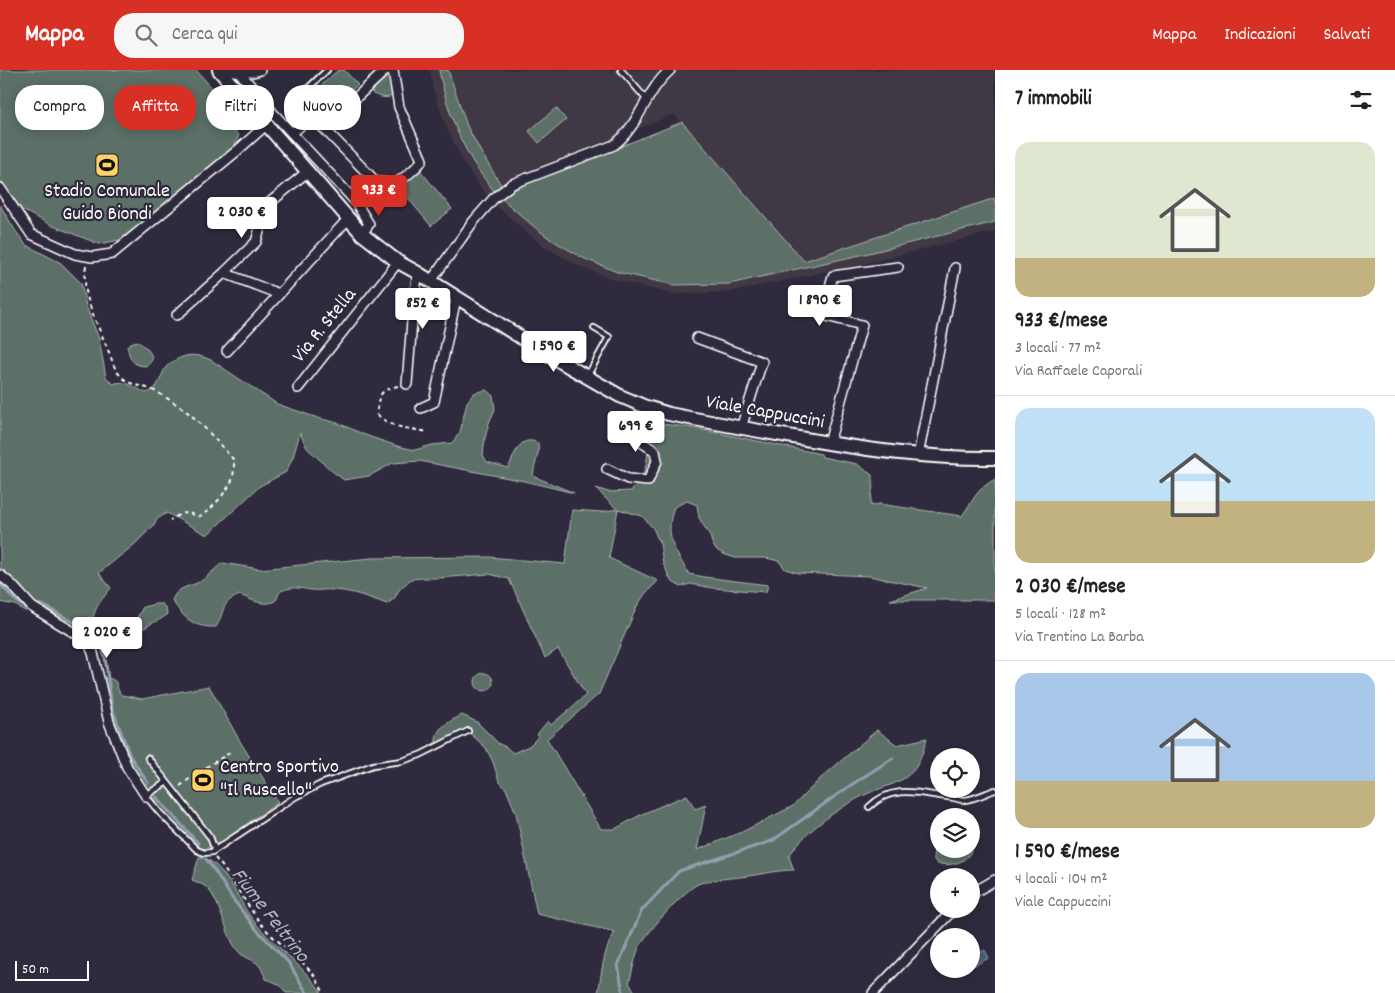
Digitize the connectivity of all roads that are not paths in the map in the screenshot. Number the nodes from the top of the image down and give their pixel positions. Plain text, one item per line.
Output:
1 (219, 70) edge
2 (227, 70) edge
3 (260, 70) edge
4 (327, 70) edge
5 (386, 70) edge
6 (393, 70) edge
7 (621, 70) edge
8 (670, 70) edge
9 (240, 73) junction
10 (232, 85) edge
11 (311, 85) edge
12 (361, 93) edge
13 (646, 99) junction
14 (260, 130) edge
15 (270, 130) edge
16 (296, 130) edge
17 (325, 130) edge
18 (292, 134) junction
19 (307, 172) junction
20 (376, 182) junction
21 (0, 188) edge
22 (356, 200) junction
23 (348, 219) junction
24 (362, 234) junction
25 (398, 262) junction
26 (898, 267) dead end
27 (955, 268) dead end
28 (224, 273) junction
29 (418, 273) junction
30 (431, 281) junction
31 (279, 294) junction
32 (456, 298) junction
33 (176, 315) dead end
34 (594, 328) dead end
35 (697, 338) dead end
36 (228, 350) dead end
37 (587, 377) junction
38 (407, 384) road end
39 (298, 388) dead end
40 (421, 408) dead end
41 (650, 408) junction
42 (741, 428) junction
43 (829, 443) junction
44 (918, 456) junction
45 (995, 458) edge
46 (607, 469) dead end
47 (0, 575) edge
48 (468, 731) dead end
49 (148, 758) dead end
50 (167, 782) junction
51 (995, 790) edge
52 (146, 796) junction
53 (869, 807) dead end
54 (212, 851) junction
55 (995, 880) edge
56 (980, 889) edge
57 (945, 918) edge
58 (873, 993) edge

1 - 10 street, Viale Cappuccini
2 - 9 street
3 - 9 street
4 - 11 lane
5 - 12 street
6 - 20 street
7 - 13 lane
8 - 13 street
9 - 18 street
13 - 30 street
14 - 21 street
15 - 19 street, Viale Cappuccini
16 - 18 street
17 - 20 street
18 - 22 street
19 - 23 street, Viale Cappuccini
19 - 28 street
20 - 22 street
22 - 24 street
23 - 24 street, Viale Cappuccini
23 - 31 street
24 - 25 street, Viale Cappuccini
25 - 29 street, Viale Cappuccini
25 - 39 street, Via R. Stella
26 - 43 street
27 - 44 street
28 - 31 street
28 - 33 street
29 - 30 street, Viale Cappuccini
29 - 38 street
30 - 32 street, Viale Cappuccini
31 - 36 street
32 - 37 street, Viale Cappuccini
32 - 40 street
34 - 37 lane
35 - 42 street
37 - 41 street, Viale Cappuccini
41 - 42 street, Viale Cappuccini
41 - 46 street
42 - 43 street, Viale Cappuccini
43 - 44 street, Viale Cappuccini
44 - 45 street, Viale Cappuccini
47 - 52 street
48 - 54 lane
49 - 50 lane
50 - 52 lane
50 - 54 lane
51 - 53 lane
52 - 54 lane
55 - 56 street
57 - 58 street

